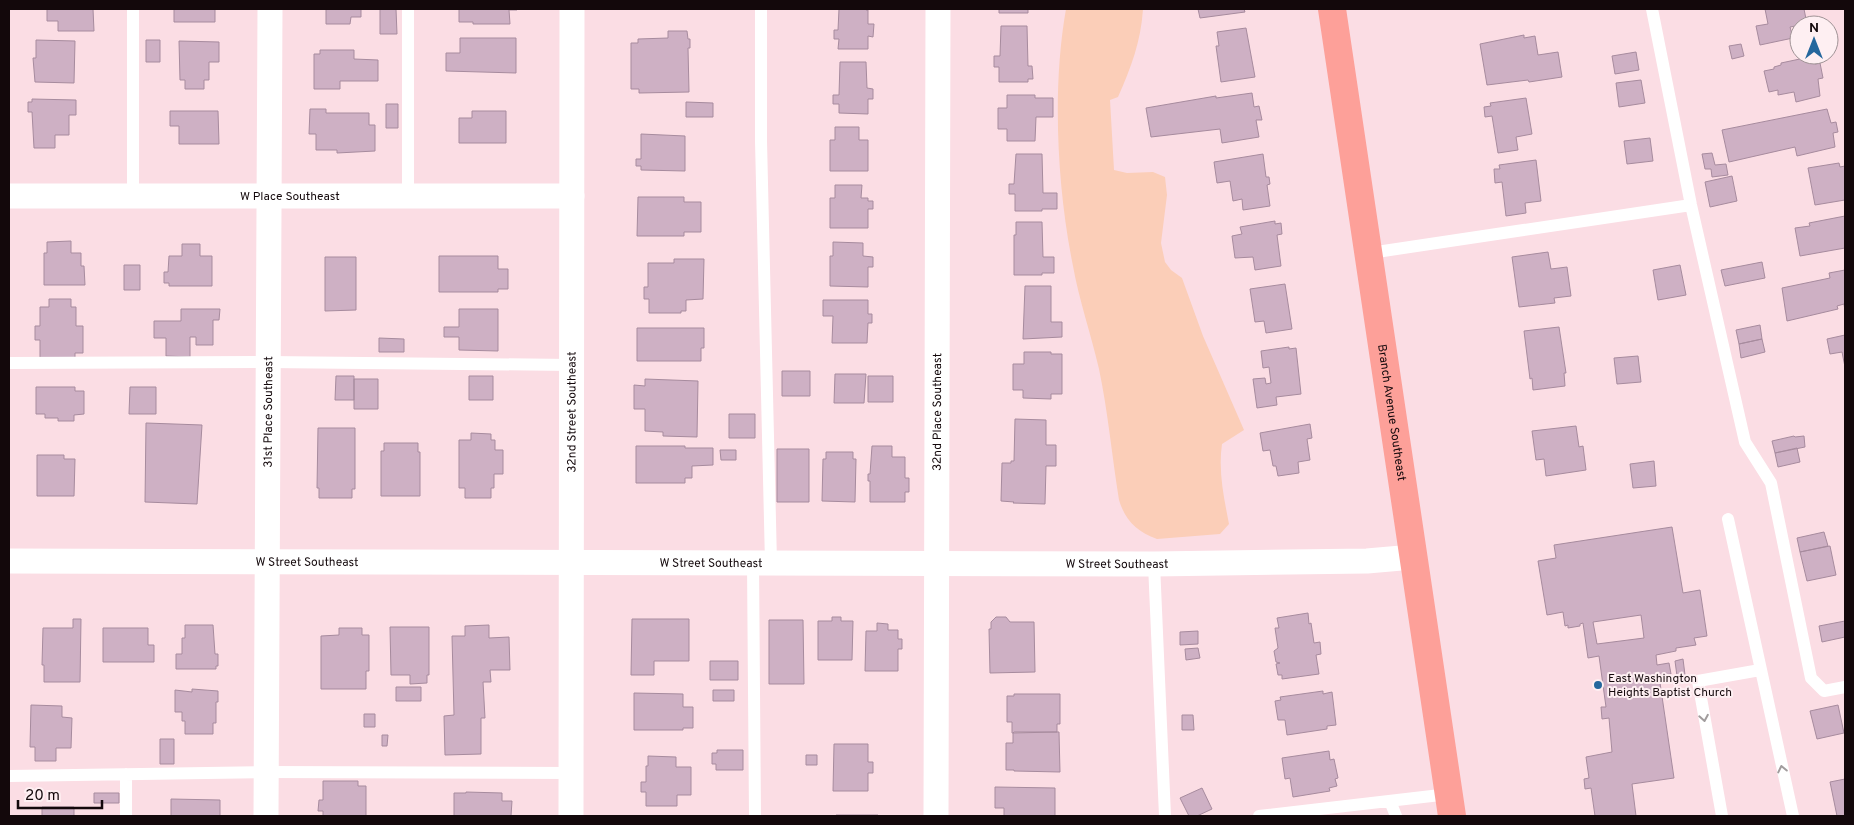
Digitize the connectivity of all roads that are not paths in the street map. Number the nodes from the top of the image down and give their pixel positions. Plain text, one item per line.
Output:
1 (133, 9) edge
2 (270, 9) edge
3 (408, 9) edge
4 (572, 9) edge
5 (761, 9) edge
6 (938, 9) edge
7 (1332, 9) edge
8 (1652, 9) edge
9 (9, 196) edge
10 (133, 196) junction
11 (269, 196) junction
12 (408, 196) junction
13 (572, 196) junction
14 (1691, 206) junction
15 (1370, 253) junction
16 (9, 362) edge
17 (268, 362) junction
18 (572, 366) junction
19 (1728, 519) dead end
20 (1413, 557) junction
21 (9, 561) edge
22 (267, 562) junction
23 (571, 562) junction
24 (762, 563) junction
25 (936, 564) junction
26 (1154, 564) junction
27 (1760, 670) junction
28 (1845, 687) edge
29 (266, 772) junction
30 (571, 773) junction
31 (126, 774) junction
32 (9, 776) edge
33 (1390, 801) junction
34 (1451, 805) edge
35 (126, 816) edge
36 (266, 816) edge
37 (571, 816) edge
38 (755, 816) edge
39 (936, 816) edge
40 (1165, 816) edge
41 (1259, 816) edge
42 (1396, 816) edge
43 (1722, 816) edge
44 (1793, 816) edge

1 - 10 lane
2 - 11 street, 31st Place Southeast
3 - 12 lane
4 - 13 street, 32nd Street Southeast
5 - 24 lane
6 - 25 street, 32nd Place Southeast
7 - 15 highway, Branch Avenue Southeast
8 - 14 lane
9 - 10 street, W Place Southeast
10 - 11 street, W Place Southeast
11 - 12 street, W Place Southeast
11 - 17 street, 31st Place Southeast
12 - 13 street, W Place Southeast
13 - 18 street, 32nd Street Southeast
14 - 15 lane
14 - 28 lane
15 - 20 highway, Branch Avenue Southeast
16 - 17 lane
17 - 18 lane
17 - 22 street, 31st Place Southeast
18 - 23 street, 32nd Street Southeast
19 - 27 lane
20 - 26 street, W Street Southeast
20 - 34 highway, Branch Avenue Southeast
21 - 22 street, W Street Southeast
22 - 23 street, W Street Southeast
22 - 29 street, 31st Place Southeast
23 - 24 street, W Street Southeast
23 - 30 street, 32nd Street Southeast
24 - 25 street, W Street Southeast
24 - 38 lane
25 - 26 street, W Street Southeast
25 - 39 street, 32nd Place Southeast
26 - 40 lane
27 -> 43 lane
44 -> 27 lane
29 - 30 lane
29 - 31 lane
29 - 36 street, 31st Place Southeast
30 - 37 street, 32nd Street Southeast
31 - 32 lane
31 - 35 lane
33 - 34 lane
33 - 41 lane
33 - 42 lane

